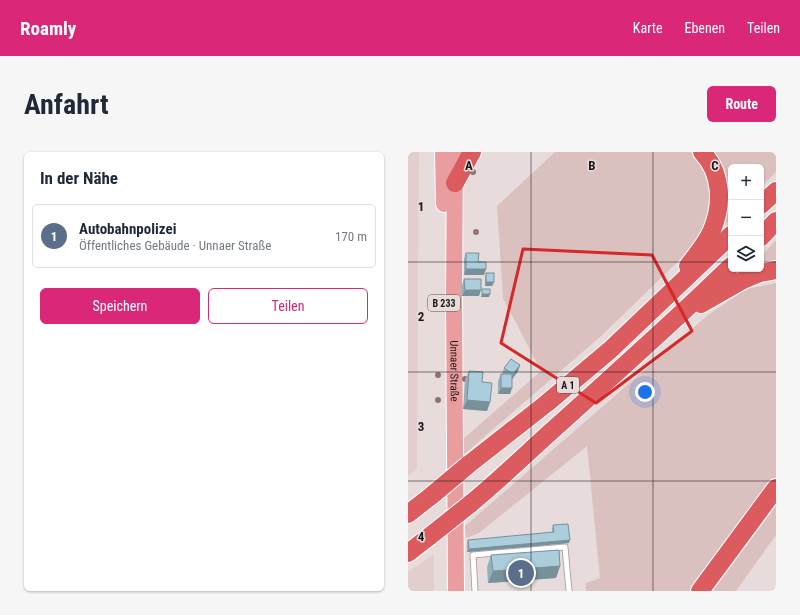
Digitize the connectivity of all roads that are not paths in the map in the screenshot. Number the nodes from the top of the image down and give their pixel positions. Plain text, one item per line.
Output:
1 (443, 152) edge
2 (455, 152) edge
3 (472, 152) edge
4 (702, 152) edge
5 (455, 183) junction
6 (776, 191) edge
7 (764, 203) edge
8 (776, 221) edge
9 (764, 233) edge
10 (730, 236) edge
11 (728, 269) edge
12 (776, 270) edge
13 (663, 301) junction
14 (677, 318) junction
15 (776, 488) edge
16 (776, 498) edge
17 (408, 514) edge
18 (408, 553) edge
19 (446, 591) edge
20 (456, 591) edge
21 (475, 591) edge
22 (569, 591) edge
23 (700, 591) edge
24 (707, 591) edge

1 - 19 main road, Unnaer Straße / B 233
2 - 5 main road, Unnaer Straße / B 233
3 - 5 highway
4 - 13 highway
5 - 20 main road, Unnaer Straße / B 233
6 - 7 highway
8 - 9 highway
10 - 13 highway, A 1
11 - 14 highway, A 1
12 - 14 highway
13 - 17 highway, A 1, bridge
14 - 18 highway, A 1, bridge
15 - 23 highway
16 - 24 highway
21 - 22 lane

